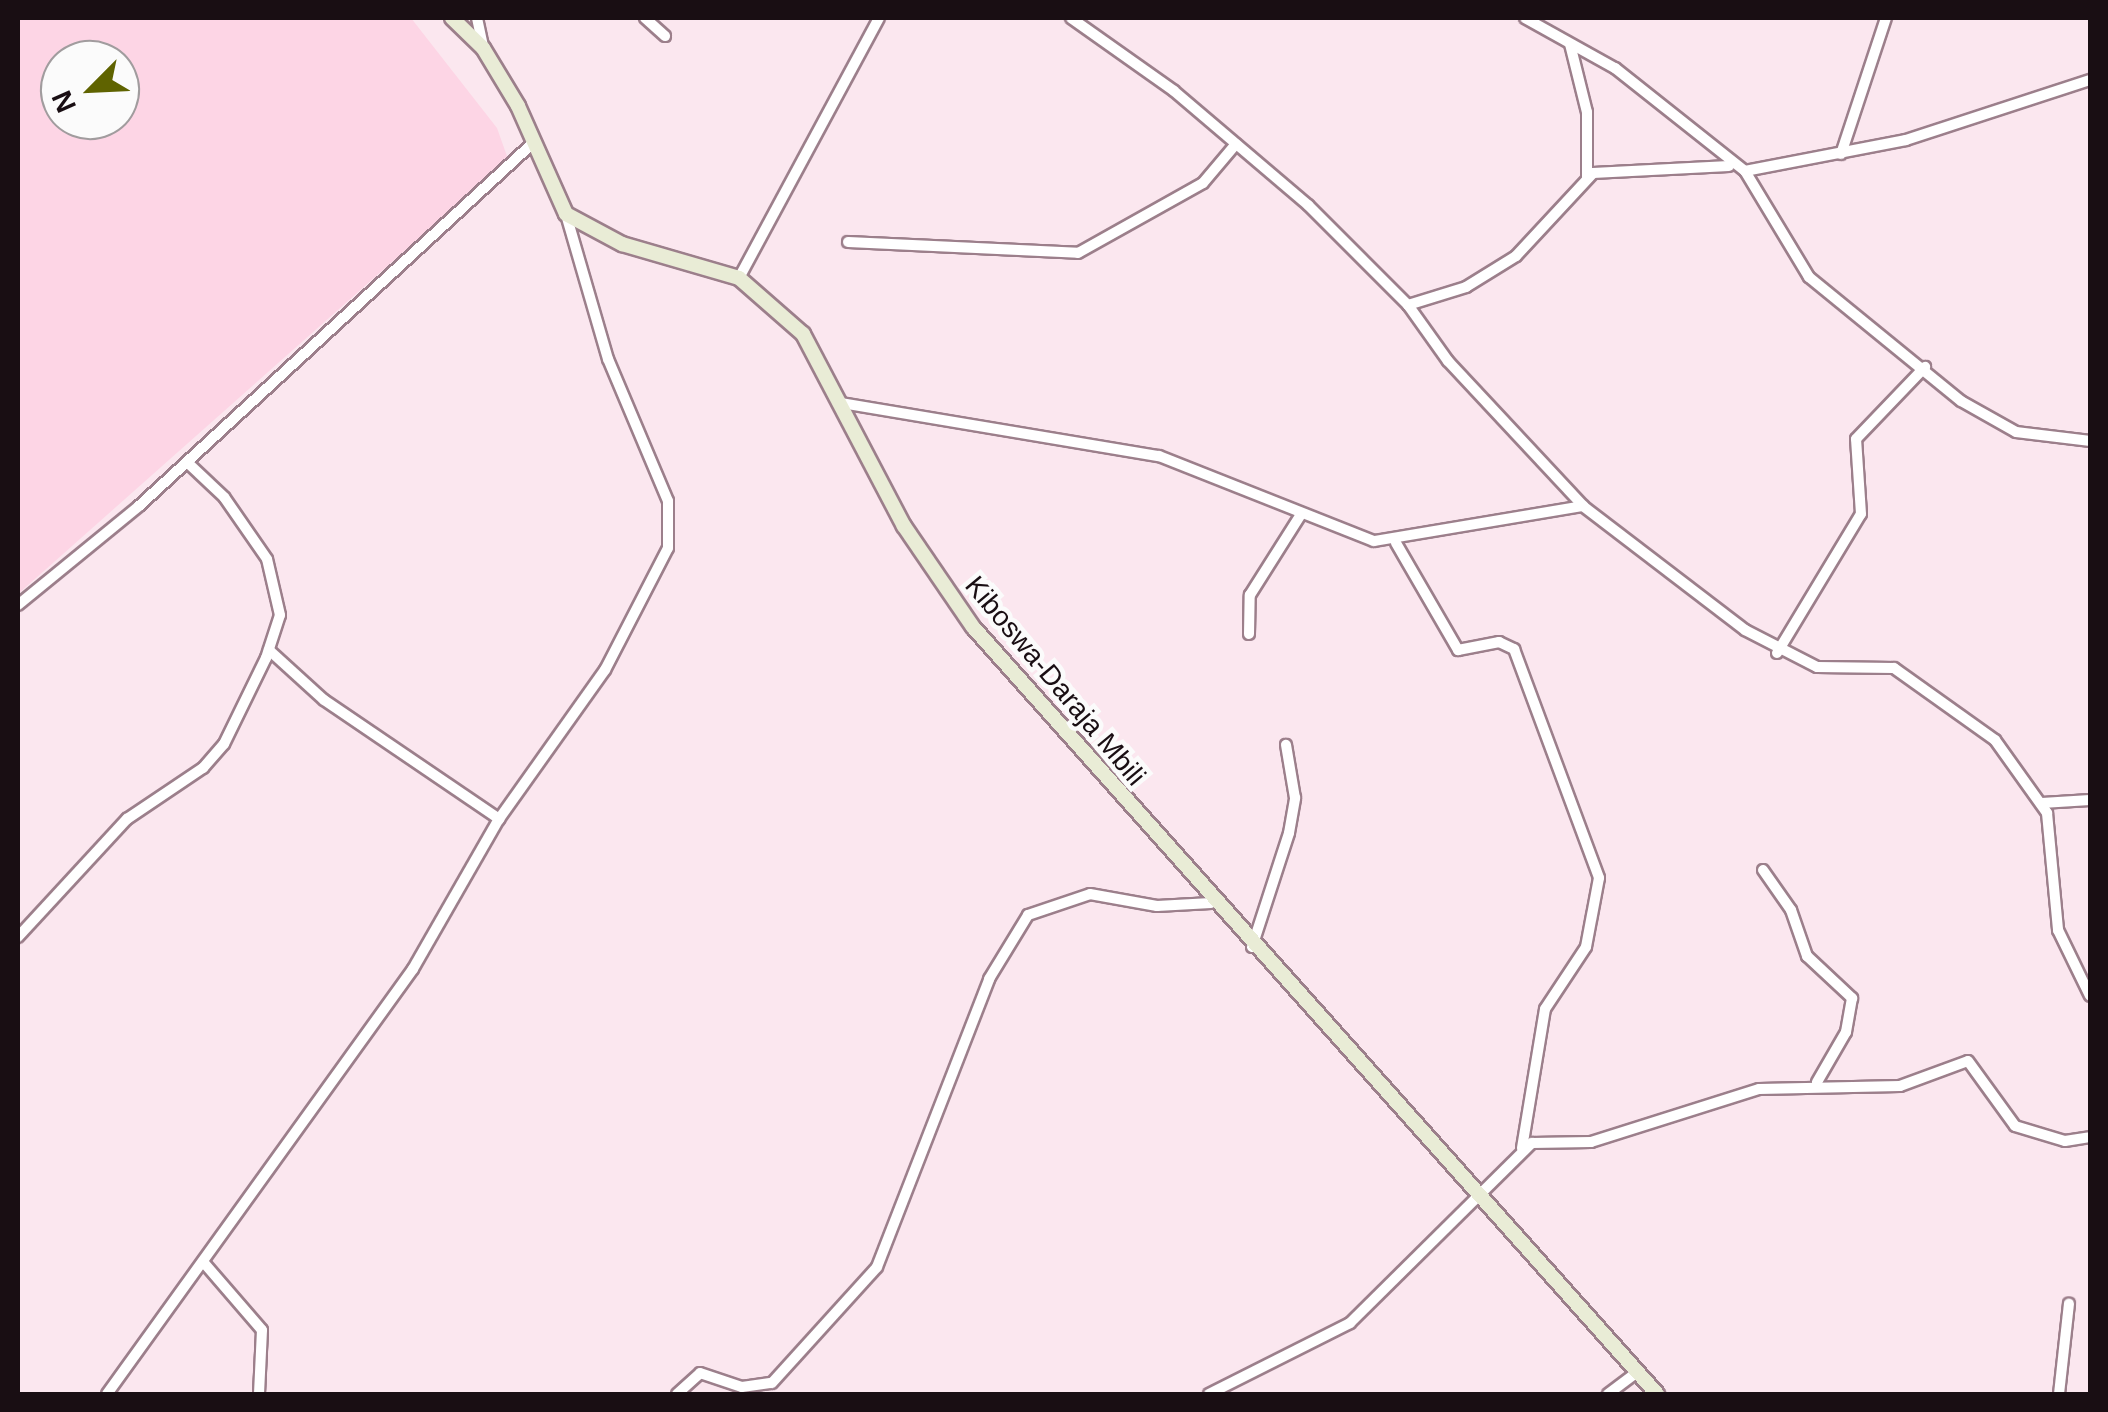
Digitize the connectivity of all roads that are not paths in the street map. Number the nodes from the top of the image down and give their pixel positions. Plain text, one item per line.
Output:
1 (452, 18) edge
2 (477, 18) edge
3 (645, 18) edge
4 (878, 18) edge
5 (1070, 18) edge
6 (1525, 18) edge
7 (1886, 18) edge
8 (664, 36) dead end
9 (1570, 44) junction
10 (483, 48) junction
11 (2090, 80) edge
12 (534, 142) junction
13 (1236, 144) junction
14 (1708, 145) junction
15 (1841, 154) junction
16 (1729, 166) junction
17 (1700, 167) junction
18 (1745, 171) junction
19 (1587, 177) junction
20 (566, 214) junction
21 (848, 242) dead end
22 (738, 278) junction
23 (1408, 305) junction
24 (1924, 367) junction
25 (841, 403) junction
26 (2090, 441) edge
27 (187, 462) junction
28 (1583, 506) junction
29 (1300, 516) junction
30 (1396, 543) junction
31 (18, 605) edge
32 (1249, 634) dead end
33 (269, 650) junction
34 (1777, 653) junction
35 (1286, 746) dead end
36 (2090, 800) edge
37 (2042, 803) junction
38 (500, 819) junction
39 (1762, 870) dead end
40 (1211, 902) junction
41 (18, 937) edge
42 (1252, 948) junction
43 (2090, 996) edge
44 (1817, 1082) junction
45 (2090, 1137) edge
46 (1522, 1148) junction
47 (1478, 1197) junction
48 (205, 1264) junction
49 (2069, 1304) dead end
50 (1636, 1373) junction
51 (108, 1394) edge
52 (259, 1394) edge
53 (678, 1394) edge
54 (1209, 1394) edge
55 (1608, 1394) edge
56 (1656, 1394) edge
57 (2059, 1394) edge

1 - 10 main road
2 - 10 street
3 - 8 street
4 - 22 street
5 - 13 street
6 - 9 street
7 - 15 street
9 - 14 street
9 - 19 street
10 - 12 main road
11 - 15 street
12 - 20 main road
12 - 27 street
13 - 21 street
13 - 23 street
14 - 16 street
14 - 17 street
15 - 18 street
16 - 17 street
16 - 18 street
17 - 19 street
18 - 24 street
19 - 23 street
20 - 22 main road, Kiboswa-Daraja Mbili
20 - 38 street
22 - 25 main road, Kiboswa-Daraja Mbili
23 - 28 street
24 - 26 street
24 - 34 street
25 - 29 street
25 - 40 main road, Kiboswa-Daraja Mbili
27 - 31 street
27 - 33 street
28 - 30 street
28 - 34 street
29 - 30 street
29 - 32 street
30 - 46 street
33 - 38 street
33 - 41 street
34 - 37 street
35 - 42 street
36 - 37 street
37 - 43 street
38 - 48 street
39 - 44 street
40 - 42 main road, Kiboswa-Daraja Mbili
40 - 53 street
42 - 47 main road, Kiboswa-Daraja Mbili
44 - 45 street
44 - 46 street
46 - 47 street
47 - 50 main road, Kiboswa-Daraja Mbili
47 - 54 street
48 - 51 street
48 - 52 street
49 - 57 street
50 - 55 street
50 - 56 main road, Kiboswa-Daraja Mbili

